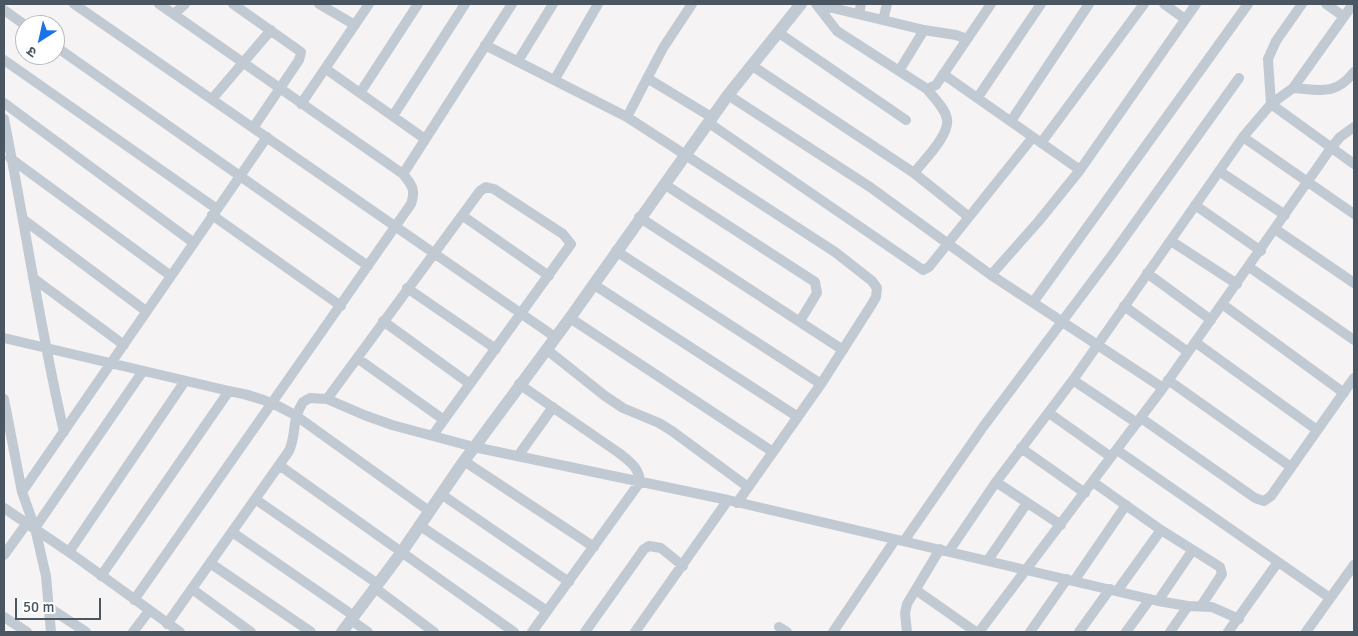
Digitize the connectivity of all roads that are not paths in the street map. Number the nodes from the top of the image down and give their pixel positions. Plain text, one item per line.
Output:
1 (74, 4) edge
2 (159, 4) edge
3 (184, 4) edge
4 (233, 4) edge
5 (319, 4) edge
6 (369, 4) edge
7 (418, 4) edge
8 (465, 4) edge
9 (512, 4) edge
10 (553, 4) edge
11 (598, 4) edge
12 (692, 4) edge
13 (801, 4) edge
14 (887, 4) edge
15 (991, 4) edge
16 (1041, 4) edge
17 (1089, 4) edge
18 (1144, 4) edge
19 (1164, 4) edge
20 (1196, 4) edge
21 (1248, 4) edge
22 (1302, 4) edge
23 (1326, 4) edge
24 (1353, 4) edge
25 (860, 9) edge
26 (4, 10) edge
27 (174, 14) junction
28 (1343, 16) junction
29 (15, 18) edge
30 (1184, 19) junction
31 (884, 20) junction
32 (355, 25) junction
33 (271, 30) junction
34 (924, 30) junction
35 (779, 33) junction
36 (967, 39) junction
37 (485, 45) junction
38 (65, 53) edge
39 (4, 60) edge
40 (518, 61) junction
41 (244, 63) junction
42 (751, 66) junction
43 (326, 69) junction
44 (899, 71) junction
45 (1354, 72) edge
46 (943, 74) junction
47 (646, 78) junction
48 (1239, 78) dead end
49 (555, 79) junction
50 (1294, 88) junction
51 (279, 89) junction
52 (927, 89) junction
53 (360, 93) junction
54 (728, 95) junction
55 (978, 97) junction
56 (212, 99) junction
57 (4, 103) edge
58 (301, 104) junction
59 (1271, 104) junction
60 (393, 116) junction
61 (627, 117) junction
62 (4, 119) edge
63 (906, 120) dead end
64 (711, 121) junction
65 (1011, 122) junction
66 (1354, 127) edge
67 (253, 128) junction
68 (1243, 137) junction
69 (267, 138) junction
70 (425, 139) junction
71 (1037, 140) junction
72 (1331, 148) junction
73 (686, 153) junction
74 (8, 156) edge
75 (1354, 164) edge
76 (1080, 170) junction
77 (1219, 171) junction
78 (914, 173) junction
79 (402, 174) junction
80 (240, 176) junction
81 (1308, 183) junction
82 (664, 184) junction
83 (1195, 205) junction
84 (214, 212) junction
85 (1354, 214) edge
86 (1285, 215) junction
87 (463, 216) junction
88 (639, 217) junction
89 (969, 217) junction
90 (24, 220) junction
91 (395, 227) junction
92 (1275, 229) junction
93 (1171, 241) junction
94 (194, 242) junction
95 (948, 243) junction
96 (1261, 250) junction
97 (616, 251) junction
98 (435, 253) junction
99 (368, 266) junction
100 (1249, 267) junction
101 (1147, 273) junction
102 (991, 275) junction
103 (171, 276) junction
104 (550, 276) junction
105 (33, 278) junction
106 (1354, 283) edge
107 (594, 284) junction
108 (1237, 284) junction
109 (407, 288) junction
110 (1034, 301) junction
111 (1222, 304) junction
112 (341, 306) junction
113 (1124, 306) junction
114 (146, 311) junction
115 (521, 314) junction
116 (570, 318) junction
117 (1063, 320) junction
118 (1211, 320) junction
119 (383, 321) junction
120 (800, 321) junction
121 (555, 337) junction
122 (4, 338) edge
123 (1354, 340) edge
124 (1195, 342) junction
125 (1098, 344) junction
126 (124, 345) junction
127 (44, 348) junction
128 (546, 348) junction
129 (496, 349) junction
130 (843, 350) junction
131 (1188, 352) junction
132 (357, 358) junction
133 (111, 364) junction
134 (143, 371) junction
135 (1354, 378) edge
136 (1073, 380) junction
137 (185, 381) junction
138 (470, 384) junction
139 (519, 384) junction
140 (821, 384) junction
141 (1166, 384) junction
142 (228, 391) junction
143 (1344, 392) junction
144 (4, 399) edge
145 (327, 399) junction
146 (274, 402) junction
147 (552, 407) junction
148 (1049, 413) junction
149 (295, 415) junction
150 (798, 417) junction
151 (444, 420) junction
152 (1139, 420) junction
153 (1317, 430) junction
154 (64, 432) junction
155 (433, 435) junction
156 (7, 442) edge
157 (474, 446) junction
158 (1021, 448) junction
159 (773, 452) junction
160 (1114, 453) junction
161 (518, 456) junction
162 (464, 461) junction
163 (279, 465) junction
164 (1291, 467) junction
165 (640, 482) junction
166 (996, 482) junction
167 (1093, 482) junction
168 (748, 487) junction
169 (22, 492) junction
170 (1085, 493) junction
171 (441, 494) junction
172 (255, 499) junction
173 (733, 501) junction
174 (1027, 503) junction
175 (1126, 505) junction
176 (4, 508) edge
177 (429, 511) junction
178 (31, 525) junction
179 (420, 525) junction
180 (1061, 525) junction
181 (1161, 530) junction
182 (232, 532) junction
183 (899, 541) junction
184 (594, 546) junction
185 (945, 550) junction
186 (1192, 551) junction
187 (69, 552) junction
188 (401, 553) junction
189 (4, 555) edge
190 (988, 560) junction
191 (1278, 562) junction
192 (210, 563) junction
193 (1354, 565) edge
194 (683, 566) junction
195 (1028, 570) junction
196 (101, 576) junction
197 (1070, 580) junction
198 (568, 582) junction
199 (376, 586) junction
200 (192, 589) junction
201 (916, 590) junction
202 (1113, 590) junction
203 (1330, 598) junction
204 (134, 600) junction
205 (1154, 600) junction
206 (1188, 606) junction
207 (1201, 606) junction
208 (48, 607) junction
209 (149, 611) junction
210 (547, 611) junction
211 (4, 617) edge
212 (352, 618) junction
213 (1239, 619) junction
214 (168, 624) junction
215 (27, 632) edge
216 (51, 632) edge
217 (86, 632) edge
218 (133, 632) edge
219 (180, 632) edge
220 (251, 632) edge
221 (310, 632) edge
222 (342, 632) edge
223 (368, 632) edge
224 (434, 632) edge
225 (514, 632) edge
226 (532, 632) edge
227 (585, 632) edge
228 (635, 632) edge
229 (832, 632) edge
230 (907, 632) edge
231 (978, 632) edge
232 (1030, 632) edge
233 (1079, 632) edge
234 (1126, 632) edge
235 (1170, 632) edge
236 (1228, 632) edge
237 (1306, 632) edge

1 - 56 street
2 - 27 street
3 - 27 street
4 - 33 street
5 - 32 street
6 - 32 street
7 - 53 street
8 - 60 street
9 - 37 street
10 - 40 street
11 - 49 street
12 - 47 street
13 - 35 street
14 - 31 street
15 - 36 street
16 - 55 street
17 - 65 street
18 - 71 street
19 - 30 street
20 - 30 street
21 - 110 street
22 - 59 street
23 - 28 street
24 - 28 street
25 - 31 street
25 - 44 street
26 - 29 street
27 - 41 street
28 - 50 street
30 - 76 street
31 - 34 street
32 - 43 street
33 - 41 street
33 - 51 street
34 - 36 street
34 - 44 street
35 - 42 street
35 - 63 street
36 - 46 street
37 - 40 street
37 - 70 street
38 - 80 street
39 - 84 street
40 - 49 street
41 - 51 street
41 - 56 street
42 - 54 street
42 - 78 street
43 - 53 street
43 - 58 street
44 - 52 street
45 - 50 street
46 - 52 street
46 - 55 street
47 - 61 street
47 - 64 street
48 - 117 street
49 - 61 street
50 - 59 street
51 - 58 street
51 - 67 street
52 - 78 street
53 - 60 street
54 - 64 street
54 - 95 street
55 - 65 street
56 - 67 street
57 - 94 street
58 - 79 street
59 - 68 street
59 - 72 street
60 - 70 street
61 - 73 street
62 - 74 street
64 - 73 street
64 - 95 street
65 - 71 street
66 - 72 street
67 - 69 street
68 - 77 street
68 - 81 street
69 - 80 street
69 - 91 street
70 - 79 street
71 - 76 street
71 - 89 street
72 - 75 street
72 - 81 street
73 - 82 street
73 - 130 street
74 - 90 street
74 - 103 street
76 - 102 street
77 - 83 street
77 - 86 street
78 - 89 street
79 - 91 street
80 - 84 street
80 - 99 street
81 - 85 street
81 - 86 street
82 - 88 street
82 - 120 street
83 - 93 street
83 - 96 street
84 - 94 street
84 - 112 street
86 - 92 street
87 - 98 street
87 - 104 street
87 - 104 street
88 - 97 street
88 - 120 street
89 - 95 street
90 - 105 street
90 - 114 street
91 - 98 street
91 - 99 street
92 - 96 street
92 - 106 street
93 - 101 street
93 - 108 street
94 - 103 street
95 - 102 street
96 - 100 street
97 - 107 street
97 - 140 street
98 - 109 street
98 - 115 street
99 - 112 street
100 - 108 street
100 - 123 street
101 - 113 street
101 - 118 street
102 - 110 street
103 - 114 street
104 - 115 street
105 - 126 street
105 - 127 street
107 - 116 street
107 - 150 street
108 - 111 street
109 - 119 street
109 - 129 street
110 - 117 street
111 - 118 street
111 - 143 street
112 - 146 street
113 - 125 street
113 - 131 street
114 - 126 street
115 - 121 street
115 - 129 street
116 - 121 street
116 - 159 street
117 - 125 street
117 - 183 street
118 - 124 street
119 - 132 street
119 - 138 street
120 - 130 street
121 - 128 street
122 - 127 street
124 - 131 street
124 - 153 street
125 - 136 street
125 - 141 street
126 - 133 street
127 - 133 street
127 - 154 street
128 - 139 street
128 - 168 street
129 - 138 street
130 - 140 street
131 - 141 street
132 - 145 street
132 - 151 street
133 - 134 street
133 - 154 street
134 - 137 street
134 - 178 street
135 - 143 street
136 - 148 street
136 - 152 street
137 - 142 street
137 - 187 street
138 - 151 street
139 - 147 street
139 - 157 street
140 - 150 street
141 - 152 street
141 - 164 street
142 - 146 street
142 - 196 street
143 - 153 street
144 - 156 street
145 - 149 street
145 - 155 street
146 - 149 street
146 - 204 street
147 - 161 street
147 - 165 street
148 - 158 street
148 - 160 street
149 - 163 street
149 - 177 street
150 - 159 street
151 - 155 street
152 - 160 street
152 - 164 street
153 - 164 street
154 - 169 street
155 - 157 street
156 - 169 street
157 - 161 street
157 - 162 street
158 - 166 street
158 - 170 street
159 - 168 street
160 - 167 street
160 - 191 street
161 - 165 street
162 - 171 street
162 - 184 street
163 - 172 street
163 - 188 street
165 - 173 street
165 - 184 street
166 - 174 street
166 - 185 street
167 - 170 street
167 - 175 street
168 - 173 street
169 - 178 street
170 - 180 street
171 - 177 street
171 - 198 street
172 - 182 street
172 - 199 street
173 - 183 street
173 - 194 street
174 - 180 street
174 - 190 street
175 - 181 street
175 - 197 street
176 - 178 street
177 - 179 street
178 - 187 street
178 - 189 street
178 - 208 street
179 - 188 street
179 - 210 street
180 - 195 street
181 - 186 street
181 - 202 street
182 - 192 street
182 - 212 street
183 - 185 street
183 - 229 street
184 - 198 street
185 - 190 street
185 - 201 street
186 - 205 street
186 - 207 street
187 - 196 street
188 - 199 street
188 - 225 street
190 - 195 street
191 - 203 street
191 - 213 street
192 - 200 street
192 - 221 street
193 - 203 street
194 - 227 street
194 - 228 street
195 - 197 street
195 - 231 street
196 - 204 street
197 - 202 street
197 - 232 street
198 - 210 street
199 - 212 street
199 - 224 street
200 - 214 street
200 - 220 street
201 - 230 street
201 - 231 street
202 - 205 street
202 - 233 street
203 - 237 street
204 - 209 street
205 - 206 street
205 - 234 street
206 - 207 street
206 - 235 street
207 - 213 street
208 - 216 street
208 - 217 street
209 - 214 street
209 - 218 street
210 - 226 street
211 - 215 street
212 - 222 street
212 - 223 street
213 - 236 street
214 - 219 street

